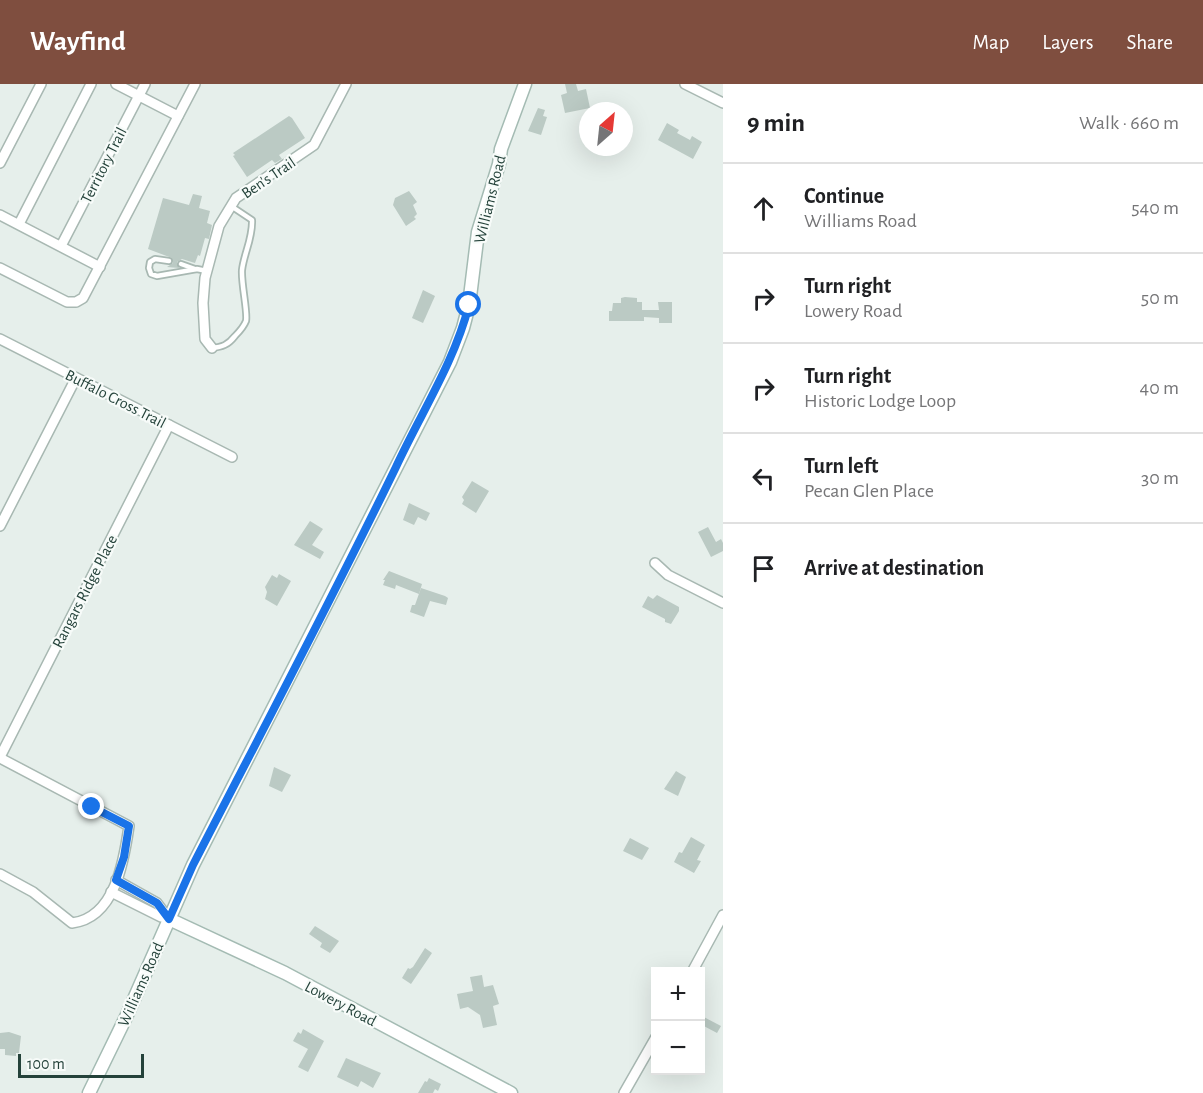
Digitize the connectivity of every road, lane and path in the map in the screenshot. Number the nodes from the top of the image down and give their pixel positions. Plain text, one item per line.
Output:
1 (41, 84) edge
2 (92, 84) edge
3 (116, 84) edge
4 (145, 84) edge
5 (195, 84) edge
6 (346, 84) edge
7 (525, 84) edge
8 (685, 84) edge
9 (139, 96) junction
10 (723, 103) edge
11 (178, 116) junction
12 (0, 163) edge
13 (231, 206) junction
14 (0, 215) edge
15 (18, 224) junction
16 (61, 246) junction
17 (169, 261) dead end
18 (181, 264) dead end
19 (100, 267) junction
20 (0, 268) edge
21 (202, 270) junction
22 (0, 339) edge
23 (212, 348) joint
24 (76, 378) junction
25 (168, 425) junction
26 (232, 456) dead end
27 (1, 523) edge
28 (655, 563) dead end
29 (723, 603) edge
30 (0, 758) edge
31 (0, 874) edge
32 (116, 880) junction
33 (111, 892) junction
34 (723, 915) edge
35 (169, 919) junction
36 (695, 967) edge
37 (651, 1046) edge
38 (89, 1093) edge
39 (511, 1093) edge
40 (624, 1093) edge

1 - 12 street
2 - 15 street
3 - 9 street
4 - 9 street, Territory Trail
5 - 11 street
6 - 13 street, Ben's Trail
7 - 35 street, Williams Road
8 - 10 street
9 - 11 street
9 - 16 street, Territory Trail
11 - 19 street
13 - 21 street, Ben's Trail
13 - 23 lane
14 - 15 street
15 - 16 street
16 - 19 street
17 - 21 lane
18 - 21 lane
19 - 20 street
21 - 23 street, Ben's Trail
22 - 24 street, Buffalo Cross Trail
24 - 25 street, Buffalo Cross Trail
24 - 27 street
25 - 26 street, Buffalo Cross Trail
25 - 30 street, Rangars Ridge Place
28 - 29 street
30 - 32 street
31 - 33 street
32 - 33 street
32 - 35 street, Lowery Road
33 - 35 street, Lowery Road
34 - 36 street
35 - 38 street, Williams Road
35 - 39 street, Lowery Road
37 - 40 street

